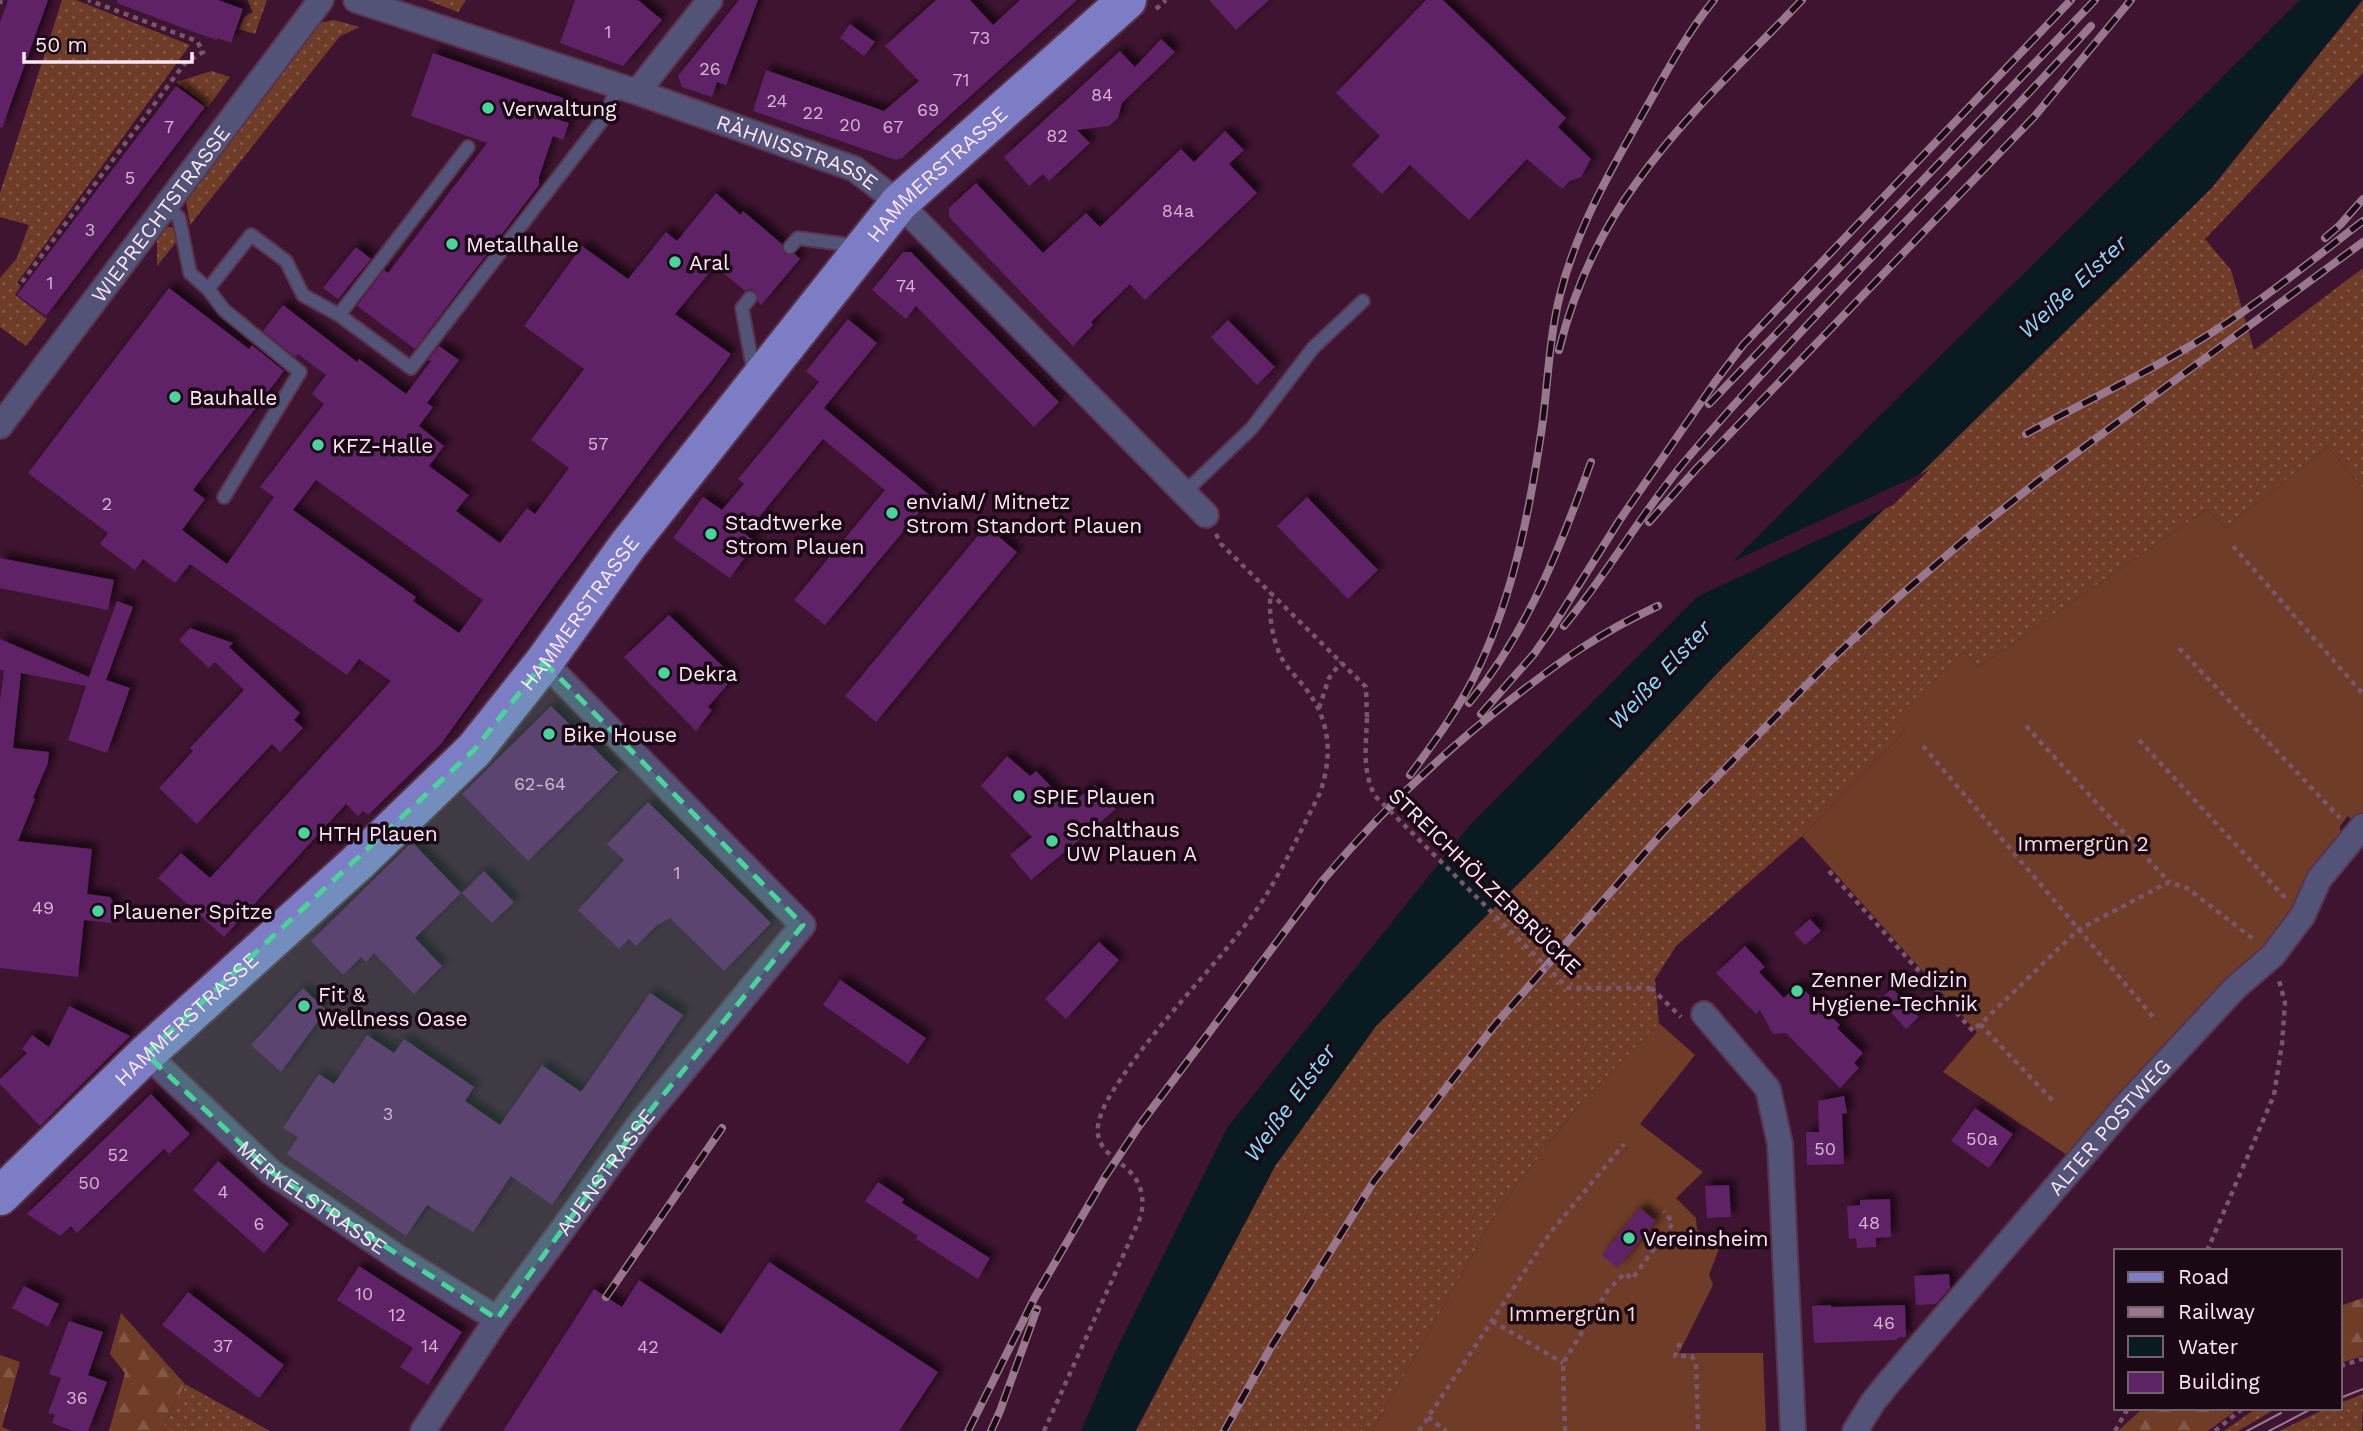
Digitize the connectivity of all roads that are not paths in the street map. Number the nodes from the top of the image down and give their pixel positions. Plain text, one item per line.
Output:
1 (321, 0) edge
2 (356, 0) edge
3 (710, 0) edge
4 (1127, 0) edge
5 (627, 88) junction
6 (468, 147) dead end
7 (899, 203) junction
8 (166, 205) junction
9 (790, 247) dead end
10 (864, 247) junction
11 (208, 289) junction
12 (750, 298) dead end
13 (1363, 301) dead end
14 (339, 315) junction
15 (756, 383) junction
16 (0, 426) edge
17 (1184, 493) junction
18 (224, 497) dead end
19 (1206, 515) road end
20 (544, 662) junction
21 (2359, 830) edge
22 (1704, 1014) road end
23 (146, 1054) junction
24 (0, 1196) edge
25 (497, 1319) junction
26 (423, 1431) edge
27 (1793, 1431) edge
28 (1855, 1431) edge

1 - 8 street, WIEPRECHTSTRASSE
2 - 5 street, RÄHNISSTRASSE
3 - 5 street
4 - 7 main road, HAMMERSTRASSE
5 - 7 street, RÄHNISSTRASSE
5 - 14 lane
6 - 14 lane
7 - 10 main road, HAMMERSTRASSE
7 - 17 street, RÄHNISSTRASSE
8 - 11 lane
8 - 16 street, WIEPRECHTSTRASSE
9 - 10 lane
10 - 15 main road, HAMMERSTRASSE
11 - 14 lane
11 - 18 lane
12 - 15 lane
13 - 17 lane
15 - 20 main road, HAMMERSTRASSE
17 - 19 street, RÄHNISSTRASSE
20 - 23 main road, HAMMERSTRASSE
20 - 25 street, AUENSTRASSE
21 - 28 street, ALTER POSTWEG
22 - 27 street
23 - 24 main road, HAMMERSTRASSE
23 - 25 street, MERKELSTRASSE
25 - 26 street, AUENSTRASSE

